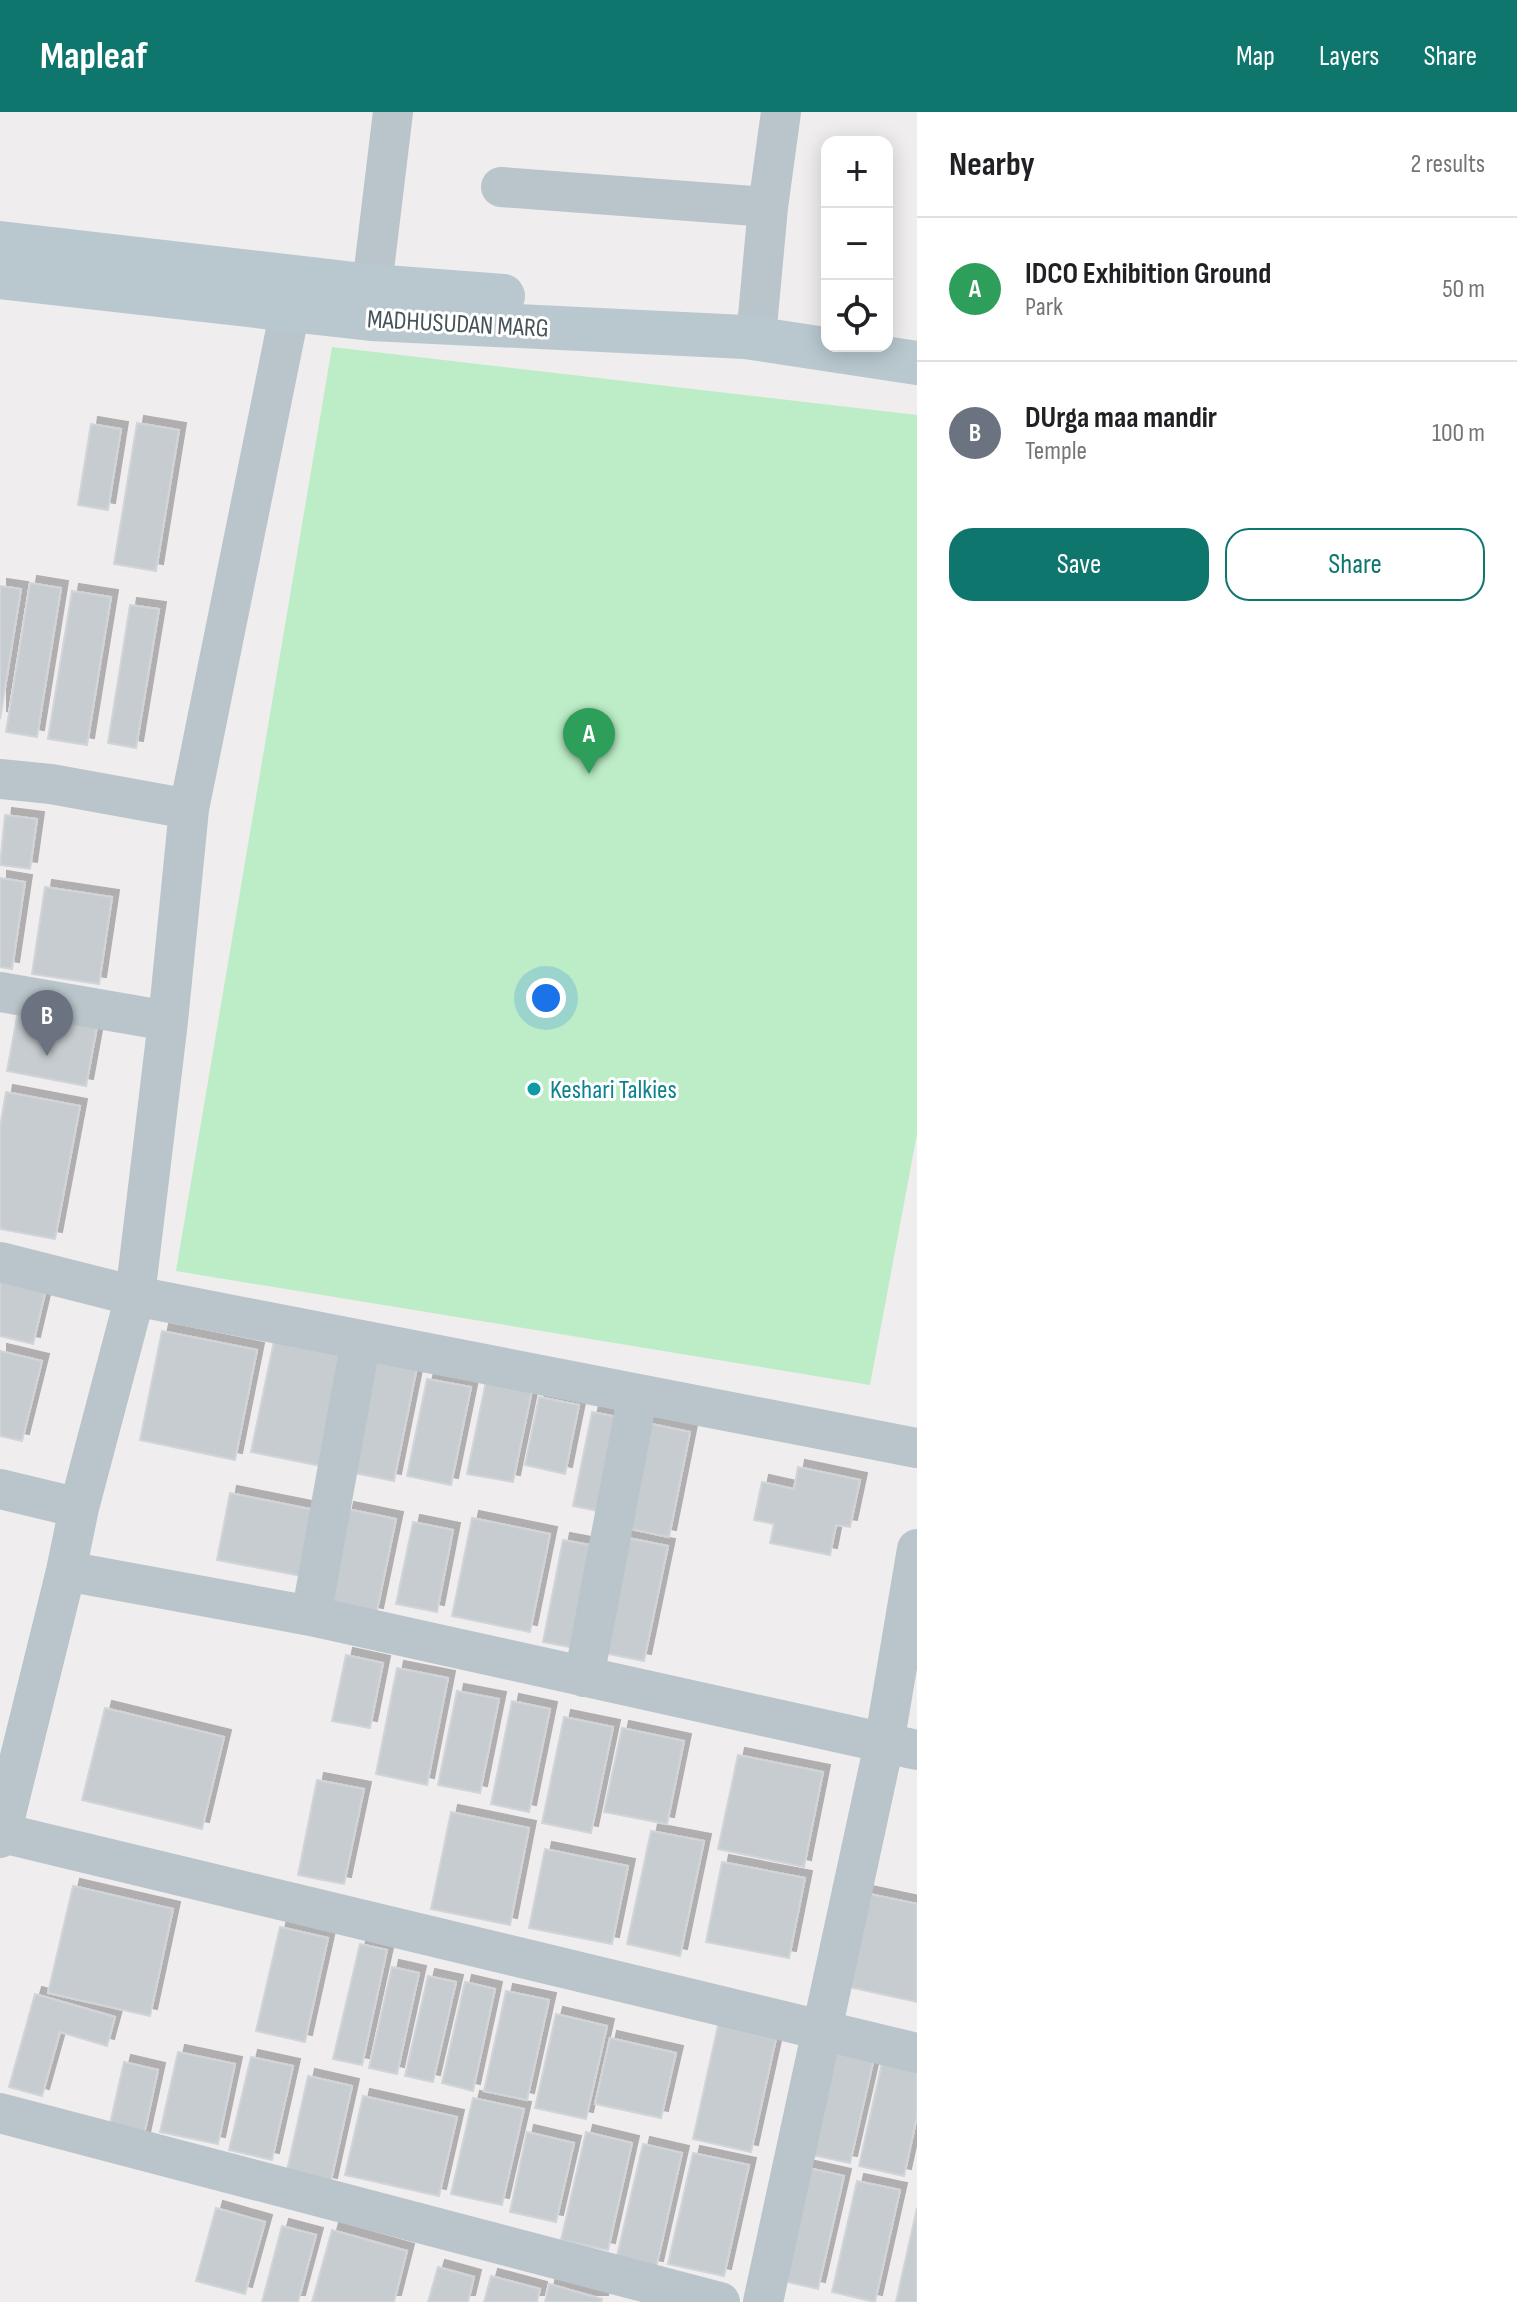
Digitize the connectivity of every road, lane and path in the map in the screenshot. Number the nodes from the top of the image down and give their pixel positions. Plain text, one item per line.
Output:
1 (393, 112) edge
2 (781, 112) edge
3 (501, 187) dead end
4 (768, 207) junction
5 (0, 243) edge
6 (0, 277) edge
7 (371, 303) junction
8 (290, 310) junction
9 (758, 316) junction
10 (821, 325) edge
11 (893, 335) edge
12 (917, 339) edge
13 (917, 363) edge
14 (0, 779) edge
15 (189, 809) junction
16 (0, 992) edge
17 (168, 1021) junction
18 (0, 1262) edge
19 (135, 1296) junction
20 (361, 1340) junction
21 (638, 1394) junction
22 (917, 1448) edge
23 (0, 1489) edge
24 (79, 1508) junction
25 (917, 1549) edge
26 (66, 1571) junction
27 (311, 1616) junction
28 (584, 1677) junction
29 (901, 1747) edge
30 (1, 1835) edge
31 (823, 2031) junction
32 (917, 2053) edge
33 (0, 2113) edge
34 (720, 2302) edge
35 (763, 2302) edge

1 - 7 street
2 - 4 street
3 - 4 street
4 - 9 street
5 - 7 main road, MADHUSUDAN MARG
6 - 8 main road, MADHUSUDAN MARG
7 - 8 main road, MADHUSUDAN MARG
7 - 9 main road, MADHUSUDAN MARG
7 - 13 main road, MADHUSUDAN MARG
8 - 15 street
9 - 10 main road, MADHUSUDAN MARG
11 - 12 main road
14 - 15 street
15 - 17 street
16 - 17 street
17 - 19 street
18 - 19 street
19 - 20 street
19 - 24 street
20 - 21 street
20 - 27 street
21 - 22 street
21 - 28 street
23 - 24 street
24 - 26 street
25 - 29 street
26 - 27 street
26 - 30 street
27 - 28 street
28 - 29 street
29 - 31 street
30 - 31 street
31 - 32 street
31 - 35 street
33 - 34 street

